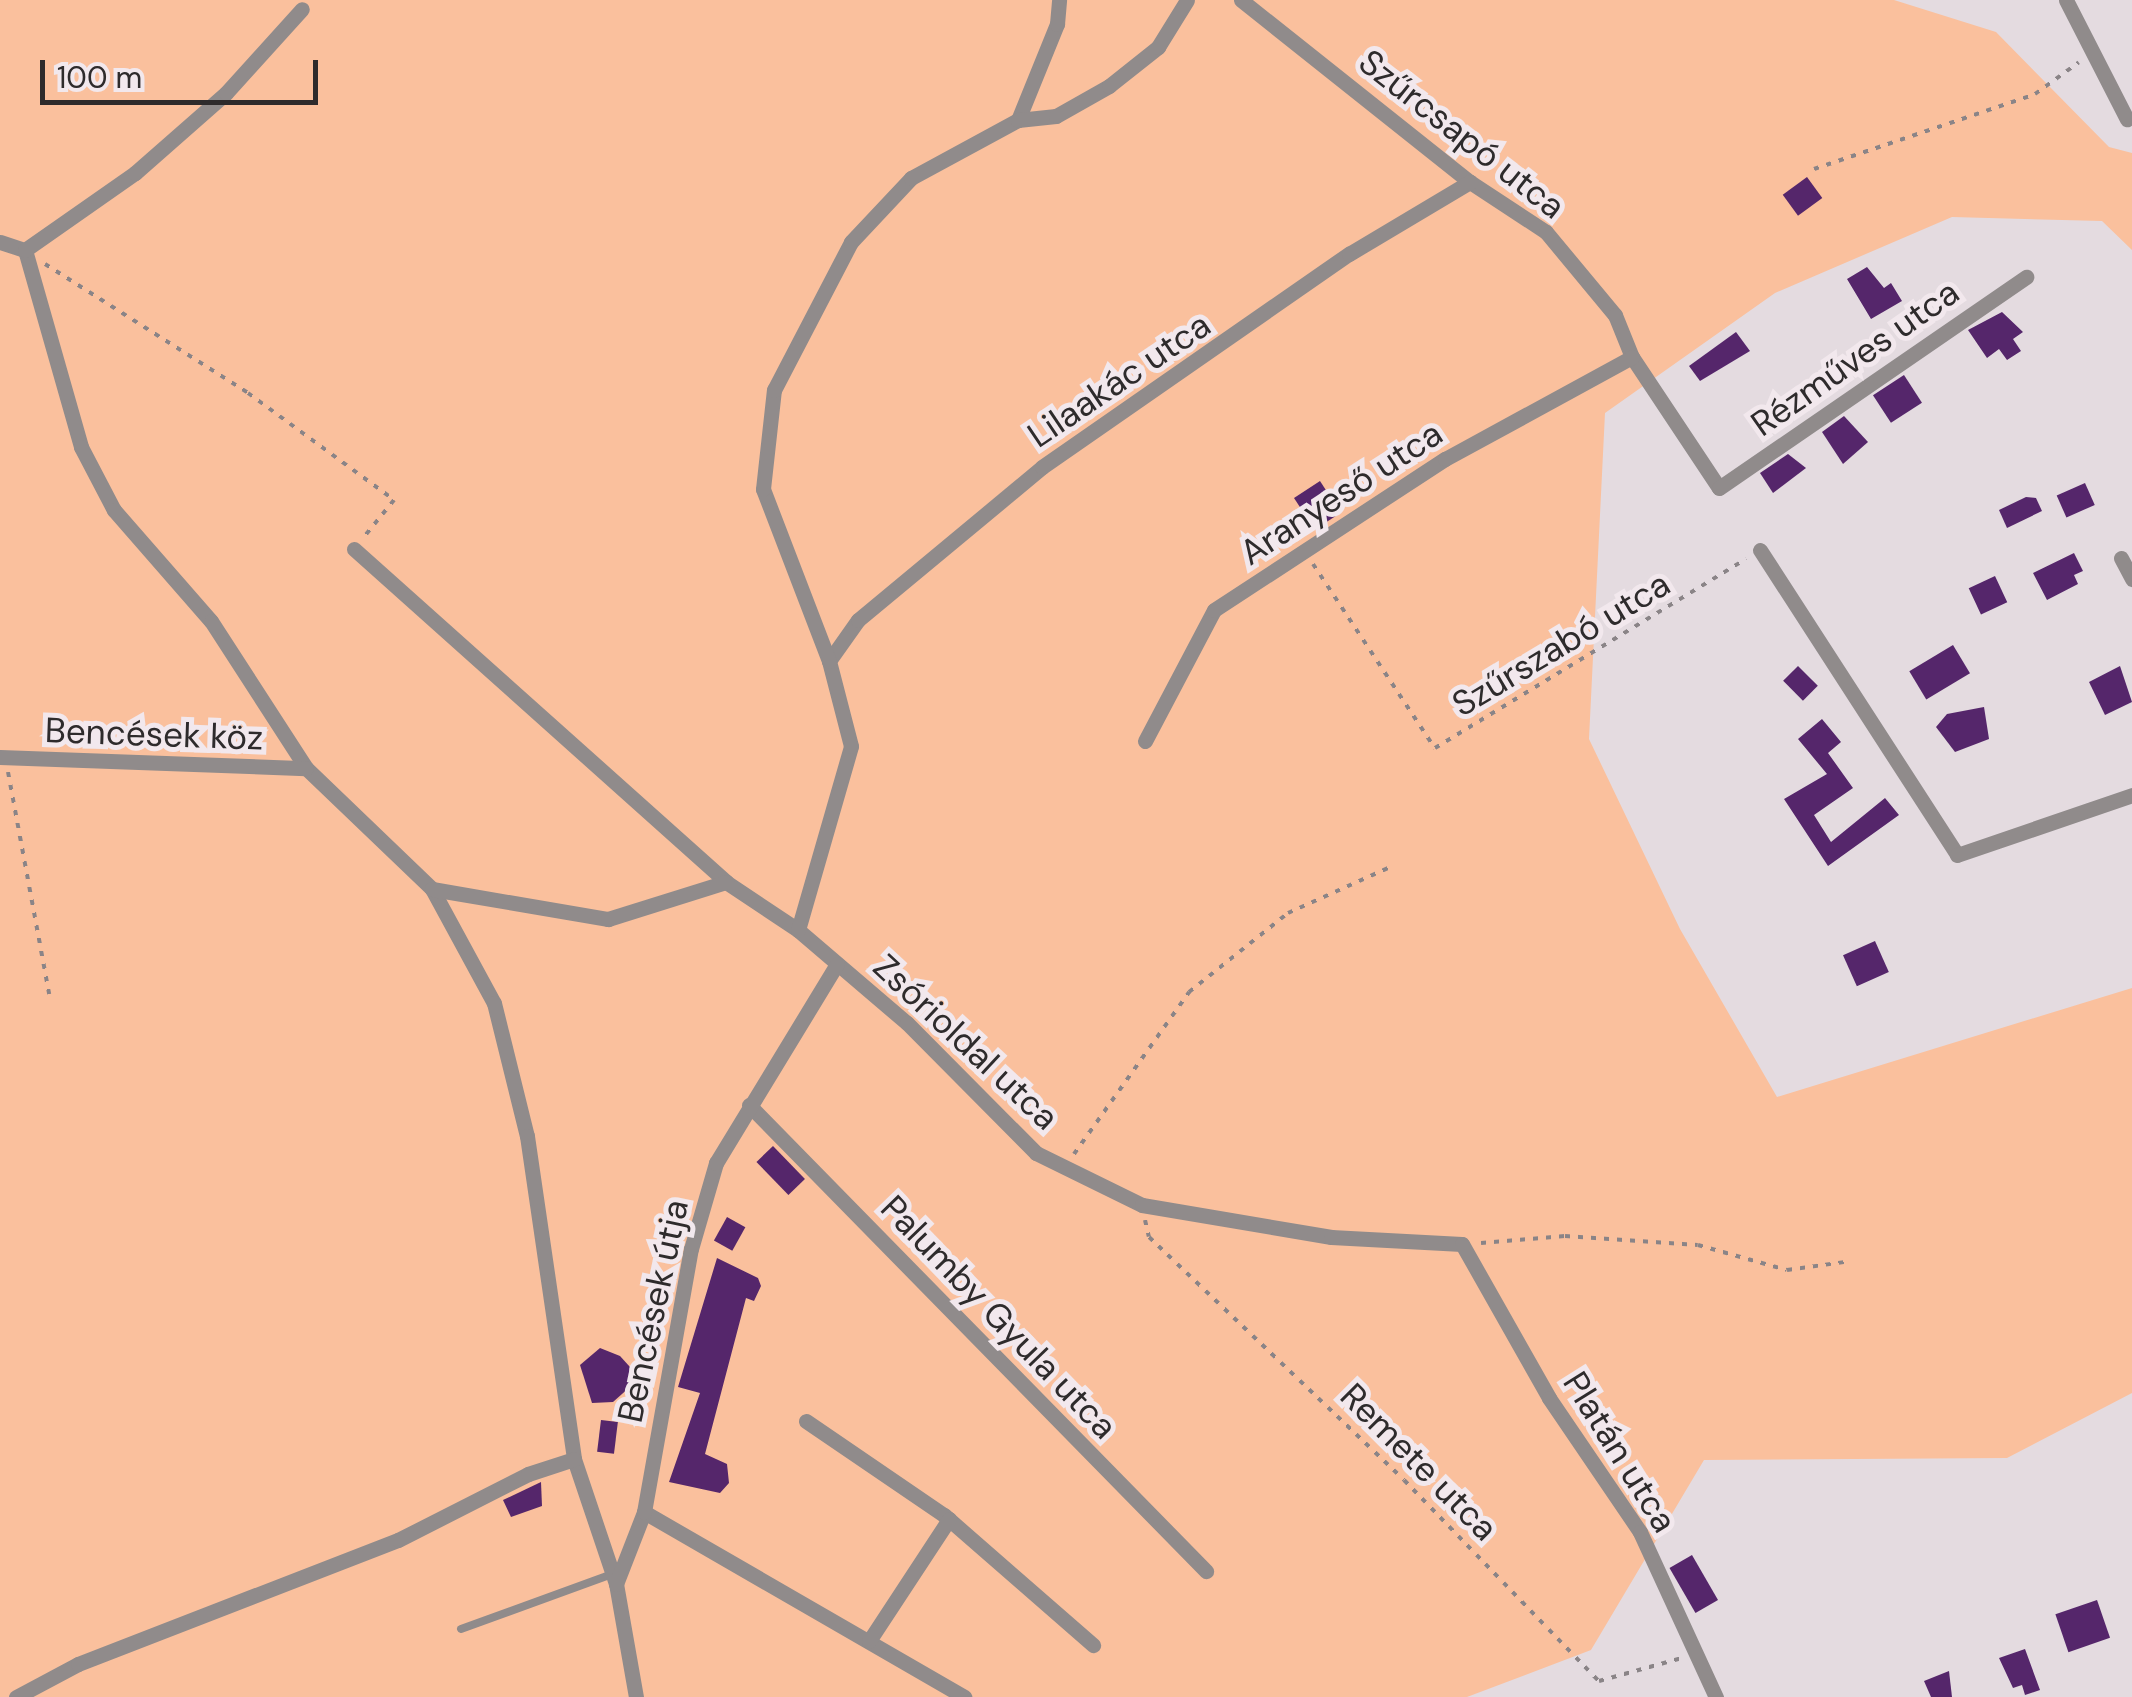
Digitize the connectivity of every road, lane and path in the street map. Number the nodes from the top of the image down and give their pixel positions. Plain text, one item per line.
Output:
1 (1059, 0) edge
2 (1186, 0) edge
3 (1241, 0) edge
4 (2066, 0) edge
5 (302, 9) dead end
6 (2092, 48) junction
7 (2127, 119) dead end
8 (1018, 120) junction
9 (1814, 169) dead end
10 (1470, 182) junction
11 (0, 242) edge
12 (25, 250) junction
13 (2026, 277) dead end
14 (1632, 358) junction
15 (1719, 488) joint
16 (354, 549) joint
17 (1760, 550) joint
18 (1305, 551) junction
19 (2121, 558) dead end
20 (2132, 579) edge
21 (829, 660) junction
22 (1145, 741) dead end
23 (3, 758) edge
24 (306, 768) junction
25 (2132, 795) edge
26 (1388, 868) dead end
27 (726, 882) junction
28 (432, 889) junction
29 (798, 930) junction
30 (837, 964) junction
31 (49, 994) dead end
32 (749, 1105) junction
33 (1066, 1167) junction
34 (1142, 1205) junction
35 (1462, 1244) junction
36 (1845, 1262) dead end
37 (806, 1421) dead end
38 (574, 1458) junction
39 (644, 1512) junction
40 (948, 1519) junction
41 (1206, 1571) dead end
42 (614, 1579) junction
43 (461, 1628) dead end
44 (869, 1641) junction
45 (1093, 1645) dead end
46 (1697, 1654) junction
47 (16, 1697) edge
48 (636, 1697) edge
49 (965, 1697) edge
50 (1716, 1697) edge

1 - 8 street
2 - 8 street
3 - 10 street, Szűrcsapó utca
4 - 6 street
5 - 12 street
6 - 7 street
6 - 9 path
8 - 21 street
10 - 14 street, Szűrcsapó utca
10 - 21 street, Lilaakác utca
11 - 12 street
12 - 16 path
12 - 24 street
13 - 15 street, Rézműves utca
14 - 15 street, Szűrcsapó utca
14 - 18 street, Aranyeső utca
16 - 27 street, Zsórioldal utca
17 - 18 path, Szűrszabó utca
17 - 25 street
18 - 22 street, Aranyeső utca
19 - 20 street
21 - 29 street
23 - 24 street, Bencések köz
23 - 31 path
24 - 28 street
26 - 33 path
27 - 28 street
27 - 29 street, Zsórioldal utca
28 - 38 street
29 - 30 street, Zsórioldal utca
30 - 32 street, Bencések útja
30 - 33 street, Zsórioldal utca
32 - 39 street, Bencések útja
32 - 41 street, Palumby Gyula utca
33 - 34 street, Zsórioldal utca
34 - 35 street, Zsórioldal utca
34 - 46 path, Remete utca
35 - 36 path
35 - 46 street, Platán utca
37 - 40 street
38 - 42 street
38 - 47 street
39 - 42 street, Bencések útja
39 - 44 street
40 - 44 street
40 - 45 street
42 - 43 lane
42 - 48 street
44 - 49 street
46 - 50 street, Platán utca

